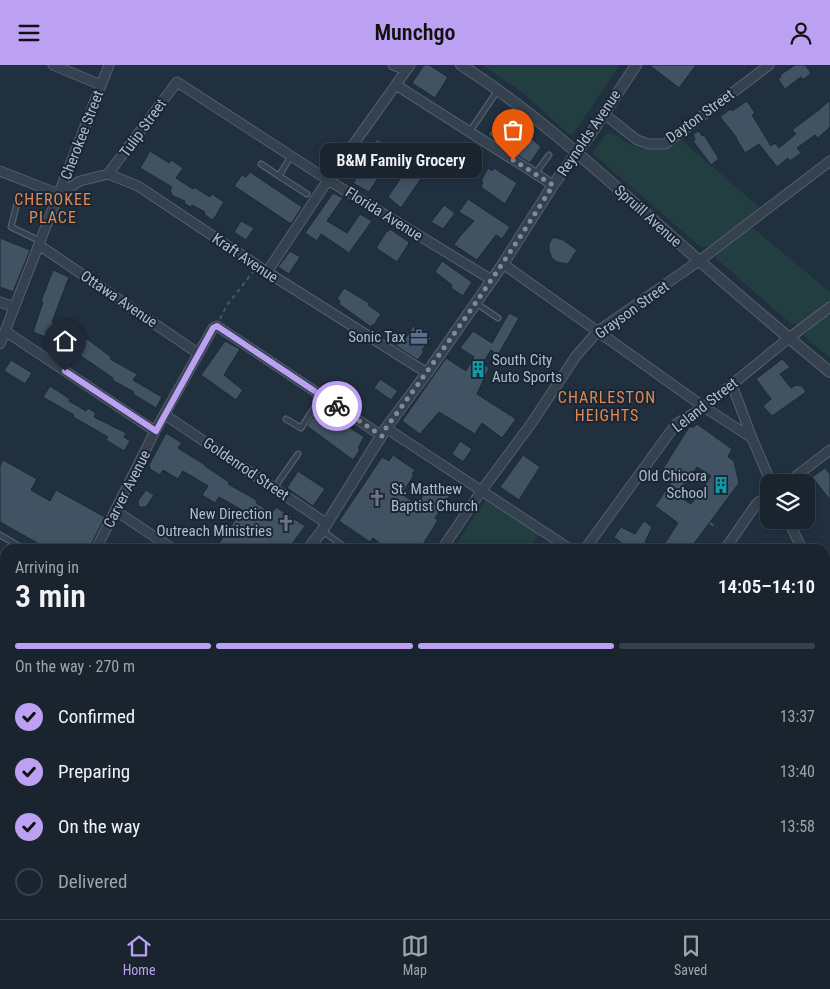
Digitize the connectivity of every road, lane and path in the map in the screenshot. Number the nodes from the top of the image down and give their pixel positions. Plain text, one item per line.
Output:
1 (53, 65) edge
2 (109, 65) edge
3 (393, 65) edge
4 (461, 65) edge
5 (636, 65) edge
6 (769, 65) edge
7 (408, 68) edge
8 (176, 82) joint
9 (101, 85) junction
10 (396, 85) junction
11 (498, 90) junction
12 (603, 113) junction
13 (530, 115) junction
14 (469, 132) junction
15 (577, 152) junction
16 (502, 153) junction
17 (549, 155) dead end
18 (291, 156) junction
19 (830, 161) edge
20 (261, 164) dead end
21 (0, 171) edge
22 (108, 174) junction
23 (535, 174) junction
24 (279, 176) junction
25 (328, 179) junction
26 (553, 185) junction
27 (59, 194) junction
28 (306, 194) dead end
29 (18, 203) dead end
30 (40, 243) junction
31 (699, 261) junction
32 (503, 264) junction
33 (257, 266) junction
34 (266, 272) junction
35 (492, 280) junction
36 (0, 302) edge
37 (476, 303) junction
38 (14, 307) junction
39 (830, 307) edge
40 (498, 318) dead end
41 (217, 326) junction
42 (5, 331) junction
43 (598, 331) junction
44 (788, 338) junction
45 (0, 344) edge
46 (199, 354) junction
47 (427, 373) junction
48 (830, 373) edge
49 (732, 385) junction
50 (322, 396) junction
51 (704, 407) junction
52 (165, 415) junction
53 (286, 419) dead end
54 (156, 431) junction
55 (384, 432) junction
56 (752, 438) junction
57 (830, 450) edge
58 (298, 454) dead end
59 (767, 474) edge
60 (799, 474) edge
61 (274, 488) junction
62 (482, 490) junction
63 (760, 501) edge
64 (116, 511) junction
65 (710, 523) dead end
66 (324, 527) junction
67 (717, 528) dead end
68 (792, 529) edge
69 (0, 535) edge
70 (13, 543) edge
71 (99, 544) edge
72 (166, 544) edge
73 (312, 544) edge
74 (342, 544) edge
75 (445, 544) edge
76 (563, 544) edge
77 (589, 544) edge
78 (728, 544) edge
79 (800, 544) edge

1 - 9 street
2 - 9 street, Cherokee Street
3 - 7 street
4 - 11 street, Spruill Avenue
5 - 12 street, Reynolds Avenue
6 - 12 street, Dayton Street
7 - 10 street
8 - 18 street, Florida Avenue
8 - 22 street, Tulip Street
9 - 27 street, Cherokee Street
10 - 14 street
10 - 25 street
11 - 13 street, Spruill Avenue
11 - 14 lane
12 - 15 street, Reynolds Avenue
13 - 15 street, Spruill Avenue
13 - 16 lane
14 - 16 street
15 - 26 street, Reynolds Avenue
15 - 31 street, Spruill Avenue
16 - 23 street
17 - 23 lane
18 - 24 lane
18 - 25 street, Florida Avenue
19 - 31 street, Grayson Street
20 - 24 lane
21 - 27 street
22 - 27 street
22 - 33 street, Kraft Avenue
23 - 26 street
24 - 28 lane
25 - 34 street
25 - 35 street, Florida Avenue
26 - 32 street, Reynolds Avenue
27 - 30 street, Cherokee Street
29 - 30 lane
30 - 38 street, Cherokee Street
30 - 46 street, Ottawa Avenue
31 - 43 street, Grayson Street
31 - 44 street, Spruill Avenue
32 - 35 street, Reynolds Avenue
32 - 43 street
33 - 34 street, Kraft Avenue
33 - 41 path
34 - 47 street, Kraft Avenue
35 - 37 street, Reynolds Avenue
36 - 38 street
37 - 40 lane
37 - 47 street, Reynolds Avenue
38 - 42 street, Cherokee Street
39 - 44 street, Leland Street
41 - 46 street, Carver Avenue
41 - 50 street
42 - 45 street, Cherokee Street
42 - 54 street
43 - 51 street
43 - 62 street, Grayson Street
44 - 48 street, Spruill Avenue
44 - 49 street, Leland Street
46 - 52 street, Carver Avenue
47 - 55 street, Reynolds Avenue
49 - 51 street, Leland Street
49 - 56 street
50 - 53 lane
50 - 55 street
51 - 56 street
51 - 77 street, Leland Street
52 - 54 street, Carver Avenue
52 - 61 street, Goldenrod Street
54 - 64 street, Carver Avenue
55 - 62 street
55 - 66 street, Reynolds Avenue
56 - 59 street
57 - 60 street
58 - 61 lane
61 - 66 street, Goldenrod Street
62 - 75 street, Grayson Street
62 - 76 street
63 - 78 street
64 - 71 street, Carver Avenue
64 - 72 street
65 - 67 path
66 - 73 street, Reynolds Avenue
66 - 74 lane
68 - 79 street
69 - 70 lane

